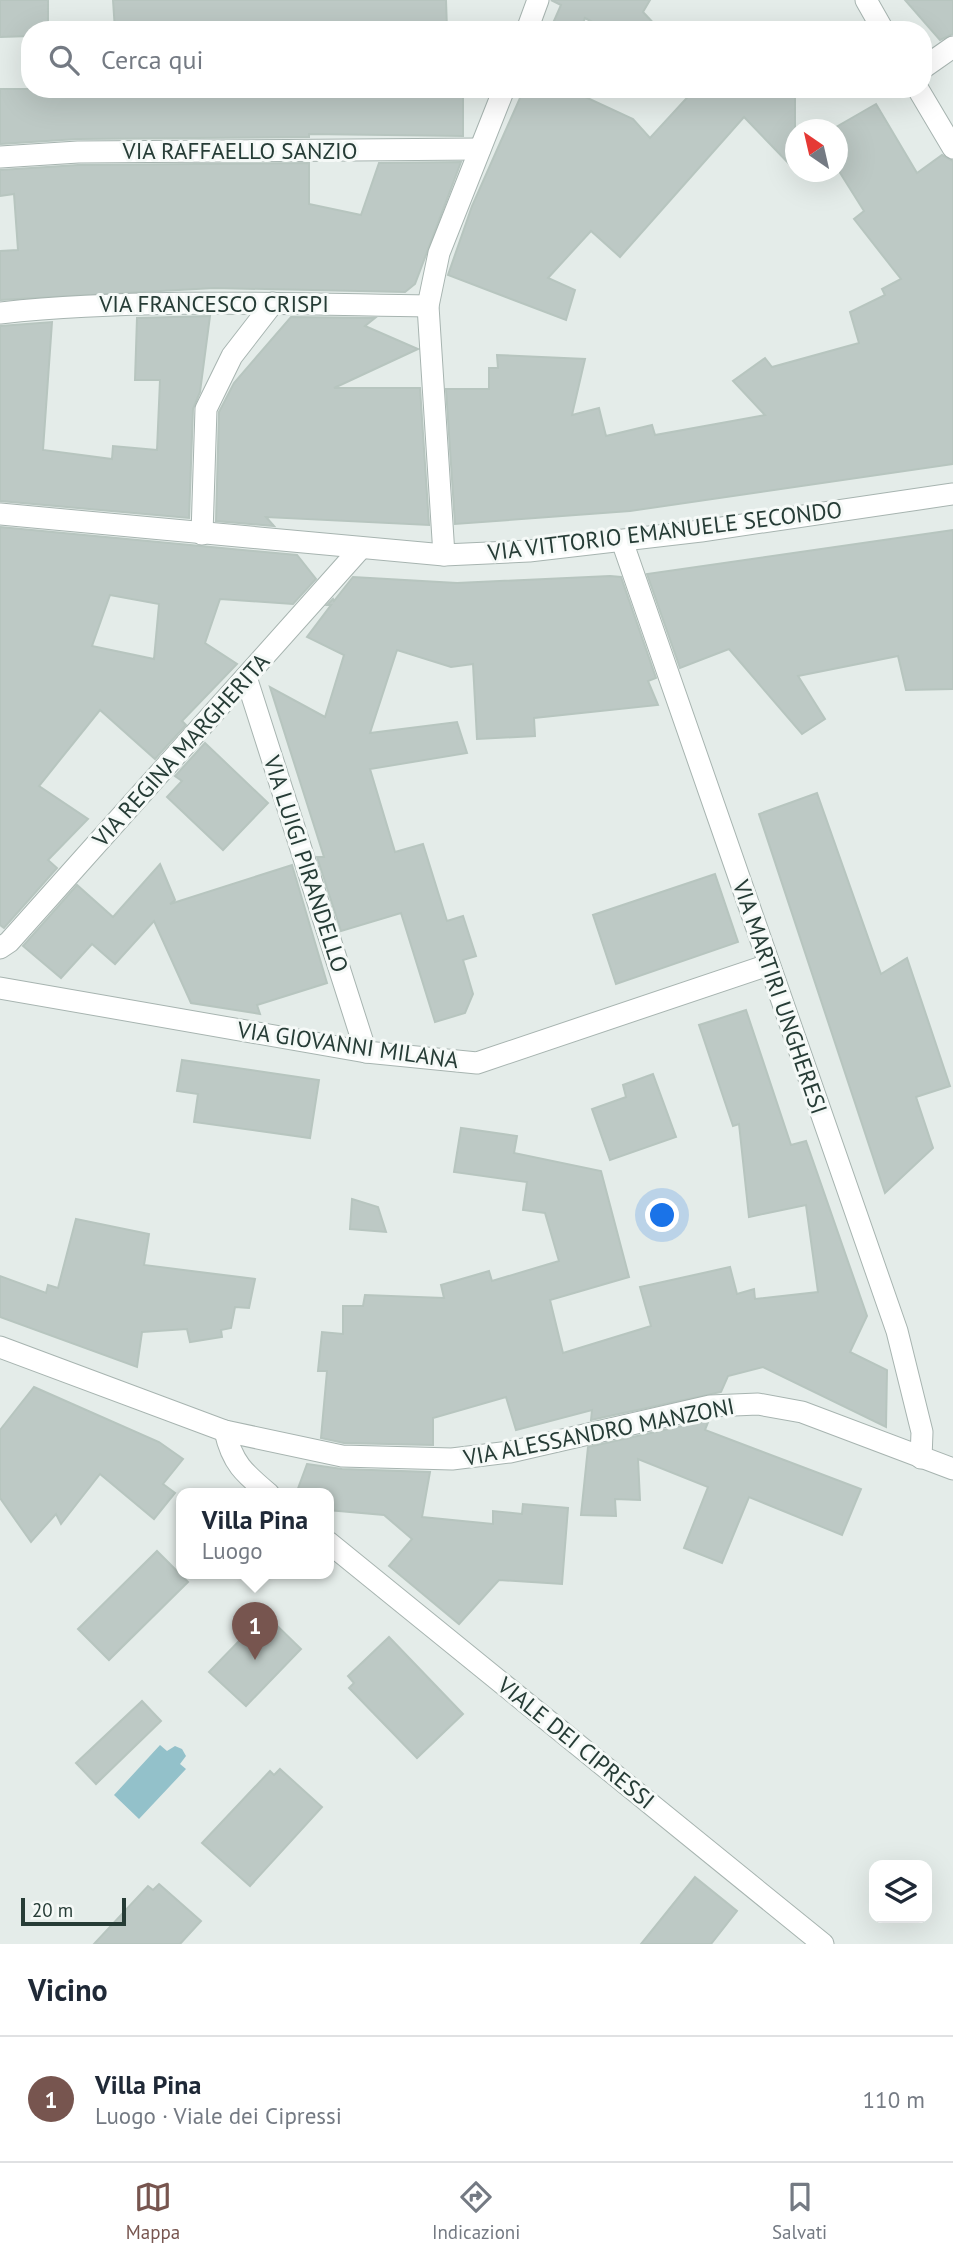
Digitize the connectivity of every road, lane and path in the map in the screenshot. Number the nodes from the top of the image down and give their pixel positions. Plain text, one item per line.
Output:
1 (538, 0) edge
2 (866, 0) edge
3 (530, 21) edge
4 (879, 21) edge
5 (953, 47) edge
6 (932, 62) edge
7 (500, 98) edge
8 (923, 98) edge
9 (953, 148) edge
10 (480, 149) junction
11 (0, 157) edge
12 (273, 303) junction
13 (428, 306) junction
14 (0, 313) edge
15 (953, 494) edge
16 (0, 514) edge
17 (202, 534) junction
18 (622, 541) junction
19 (360, 550) junction
20 (444, 555) junction
21 (246, 677) junction
22 (0, 948) edge
23 (768, 965) junction
24 (0, 988) edge
25 (366, 1052) junction
26 (0, 1347) edge
27 (225, 1430) junction
28 (922, 1458) junction
29 (953, 1469) edge
30 (262, 1488) edge
31 (334, 1547) edge
32 (823, 1944) edge

1 - 3 street
2 - 4 street
5 - 6 street
7 - 10 street
8 - 9 street
10 - 11 street, VIA RAFFAELLO SANZIO
10 - 13 street
12 - 13 street, VIA FRANCESCO CRISPI
12 - 14 street, VIA FRANCESCO CRISPI
12 - 17 street
13 - 20 street
15 - 18 street, VIA VITTORIO EMANUELE SECONDO
16 - 17 street, VIA VITTORIO EMANUELE SECONDO
17 - 19 street, VIA VITTORIO EMANUELE SECONDO
18 - 20 street, VIA VITTORIO EMANUELE SECONDO
18 - 23 street, VIA MARTIRI UNGHERESI
19 - 20 street, VIA VITTORIO EMANUELE SECONDO
19 - 21 street, VIA REGINA MARGHERITA
21 - 22 street, VIA REGINA MARGHERITA
21 - 25 street, VIA LUIGI PIRANDELLO
23 - 25 street, VIA GIOVANNI MILANA
23 - 28 street, VIA MARTIRI UNGHERESI
24 - 25 street, VIA GIOVANNI MILANA
26 - 27 street, VIA ALESSANDRO MANZONI
27 - 28 street, VIA ALESSANDRO MANZONI
27 - 30 street
28 - 29 street, VIA ALESSANDRO MANZONI
31 - 32 street, VIALE DEI CIPRESSI

